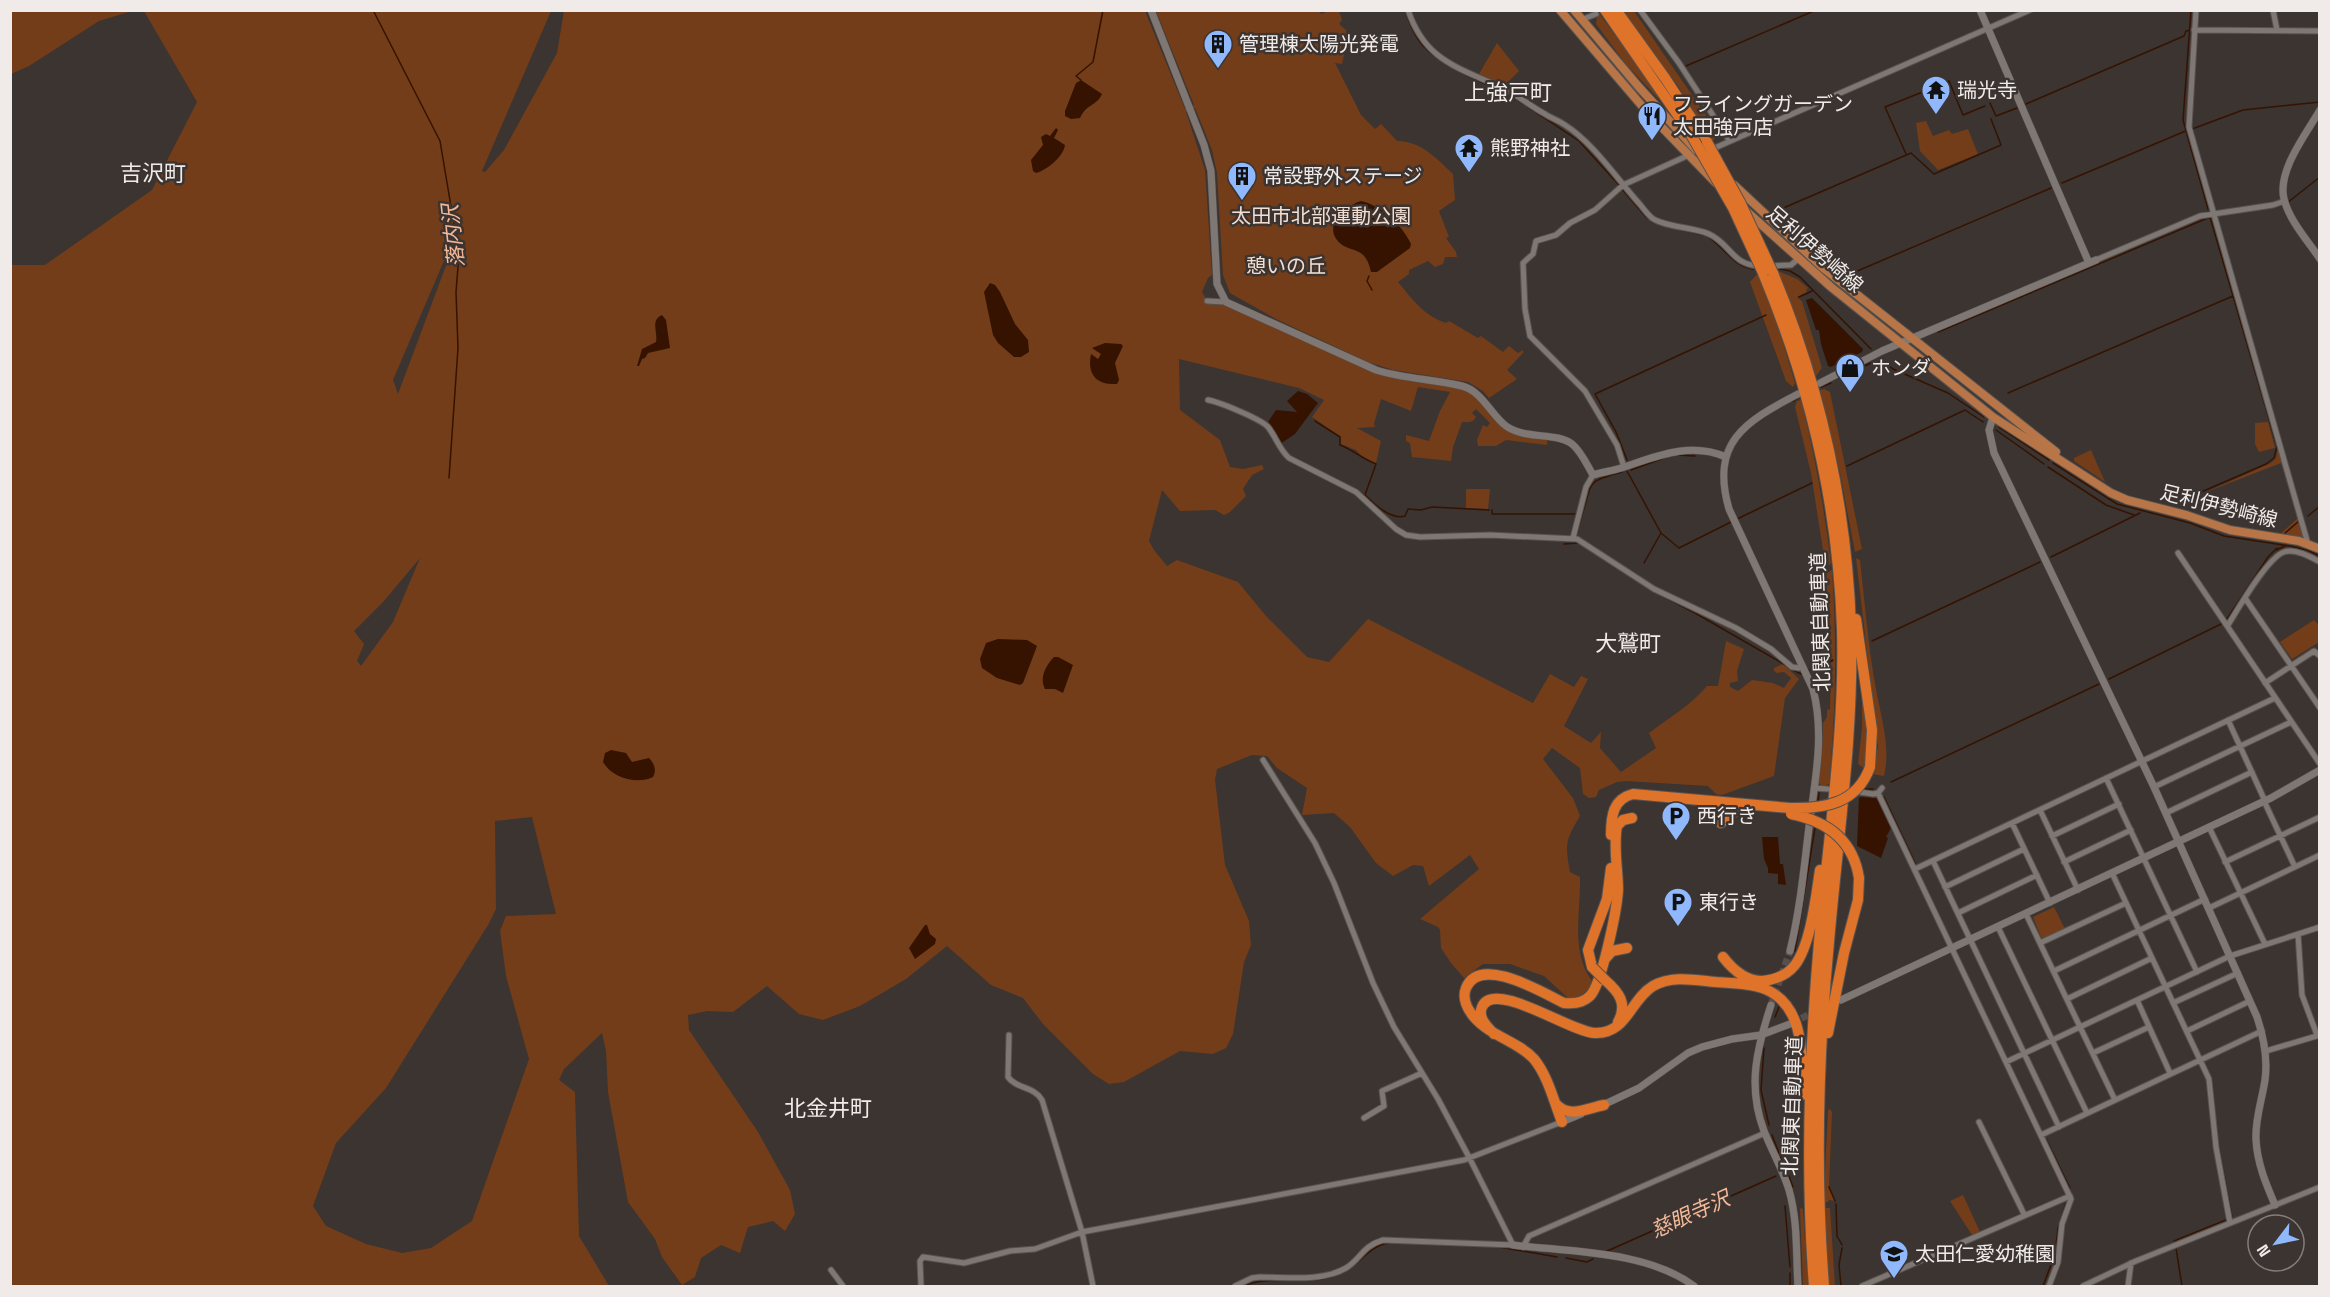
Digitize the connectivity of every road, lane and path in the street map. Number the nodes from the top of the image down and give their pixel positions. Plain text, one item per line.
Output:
1 (1150, 10) edge
2 (1408, 10) edge
3 (1560, 10) edge
4 (1574, 10) edge
5 (1616, 10) edge
6 (1640, 10) edge
7 (1980, 10) edge
8 (2030, 10) edge
9 (2196, 10) edge
10 (2273, 10) edge
11 (1600, 12) edge
12 (1581, 20) junction
13 (1988, 29) junction
14 (2194, 30) junction
15 (2277, 30) junction
16 (2319, 31) edge
17 (2319, 110) edge
18 (1729, 140) junction
19 (1698, 153) junction
20 (1689, 155) junction
21 (1623, 185) junction
22 (2285, 201) junction
23 (2213, 213) junction
24 (1798, 259) junction
25 (2319, 259) edge
26 (2092, 261) junction
27 (1768, 273) junction
28 (1207, 301) dead end
29 (1226, 302) junction
30 (1912, 339) junction
31 (1900, 343) junction
32 (1820, 383) dead end
33 (1974, 388) junction
34 (1798, 394) dead end
35 (1208, 400) dead end
36 (2007, 413) junction
37 (1993, 417) junction
38 (1726, 457) junction
39 (1624, 467) junction
40 (2082, 474) junction
41 (1593, 475) junction
42 (1572, 538) junction
43 (1844, 542) junction
44 (2308, 543) junction
45 (2319, 549) edge
46 (2178, 553) dead end
47 (2319, 562) edge
48 (2245, 598) junction
49 (2228, 625) junction
50 (2319, 656) edge
51 (1803, 666) junction
52 (2292, 666) junction
53 (2265, 683) junction
54 (2275, 698) junction
55 (2319, 708) edge
56 (2228, 720) junction
57 (2291, 722) junction
58 (2240, 746) junction
59 (1263, 760) dead end
60 (2141, 761) junction
61 (2319, 764) edge
62 (2319, 770) edge
63 (2252, 772) junction
64 (2106, 778) junction
65 (2154, 787) junction
66 (1814, 788) junction
67 (1852, 791) dead end
68 (1832, 793) junction
69 (2265, 801) junction
70 (2118, 804) junction
71 (2040, 810) junction
72 (1790, 811) junction
73 (2166, 813) junction
74 (2319, 817) edge
75 (1632, 818) dead end
76 (1721, 823) dead end
77 (2012, 823) junction
78 (2209, 827) junction
79 (2131, 830) junction
80 (2052, 836) junction
81 (2280, 836) junction
82 (2179, 842) junction
83 (2024, 849) junction
84 (2318, 856) edge
85 (2144, 858) junction
86 (1933, 861) junction
87 (2064, 862) junction
88 (2225, 862) junction
89 (2319, 863) edge
90 (2295, 867) junction
91 (1915, 869) junction
92 (2112, 873) junction
93 (2037, 875) junction
94 (1945, 887) junction
95 (2078, 890) junction
96 (2240, 893) junction
97 (2205, 899) junction
98 (2050, 903) junction
99 (2126, 903) junction
100 (2209, 908) junction
101 (1958, 913) junction
102 (2026, 914) junction
103 (2170, 915) junction
104 (1998, 927) junction
105 (2319, 927) edge
106 (2139, 931) junction
107 (2298, 934) junction
108 (1971, 940) junction
109 (2040, 943) junction
110 (2265, 944) junction
111 (1627, 948) dead end
112 (1953, 949) junction
113 (1791, 951) tunnel mouth
114 (2230, 956) junction
115 (1723, 957) dead end
116 (2152, 958) junction
117 (1603, 962) junction
118 (2054, 971) junction
119 (2197, 972) junction
120 (2238, 973) junction
121 (2166, 987) junction
122 (2067, 999) junction
123 (1841, 1000) dead end
124 (2137, 1000) junction
125 (2250, 1001) junction
126 (2173, 1003) junction
127 (1771, 1005) tunnel mouth
128 (1790, 1024) tunnel mouth
129 (2080, 1027) junction
130 (2149, 1027) junction
131 (2187, 1031) junction
132 (2262, 1031) junction
133 (1606, 1032) junction
134 (1494, 1034) junction
135 (1009, 1035) dead end
136 (1761, 1035) junction
137 (2318, 1035) edge
138 (2052, 1040) junction
139 (2266, 1051) junction
140 (2093, 1053) junction
141 (2024, 1054) junction
142 (2200, 1059) junction
143 (2006, 1062) junction
144 (1422, 1072) junction
145 (2170, 1074) junction
146 (1553, 1099) junction
147 (2115, 1100) junction
148 (1818, 1104) junction
149 (1604, 1105) junction
150 (2087, 1113) junction
151 (1364, 1118) dead end
152 (1979, 1122) dead end
153 (1561, 1123) junction
154 (2059, 1127) junction
155 (1765, 1133) junction
156 (2041, 1135) junction
157 (1470, 1159) junction
158 (1808, 1172) junction
159 (2319, 1187) edge
160 (2070, 1196) junction
161 (2275, 1206) junction
162 (2024, 1214) junction
163 (2230, 1223) junction
164 (1082, 1232) junction
165 (1513, 1245) junction
166 (1523, 1247) junction
167 (2131, 1263) junction
168 (831, 1270) dead end
169 (843, 1287) edge
170 (921, 1287) edge
171 (1093, 1287) edge
172 (1235, 1287) edge
173 (1694, 1287) edge
174 (1798, 1287) edge
175 (1814, 1287) edge
176 (1824, 1287) edge
177 (1862, 1287) edge
178 (2049, 1287) edge
179 (2083, 1287) edge
180 (2128, 1287) edge

1 - 29 street
2 - 21 street
3 - 20 main road, 足利伊勢崎線
4 - 12 main road, 足利伊勢崎線
5 - 27 highway, 北関東自動車道, bridge
6 - 18 street
7 - 13 street
8 - 13 street
9 - 14 street
10 - 15 street
11 - 12 street
11 - 27 highway, 北関東自動車道, bridge
12 - 19 main road, 足利伊勢崎線
13 - 18 street
13 - 26 street
14 - 15 street
14 - 23 street
15 - 16 street
17 - 22 street
18 - 19 street
19 - 20 street
19 - 30 main road, 足利伊勢崎線
20 - 21 street
20 - 24 main road, 足利伊勢崎線
21 - 24 street
21 - 39 street
22 - 23 street
22 - 25 street
23 - 26 street
23 - 44 street
24 - 31 main road, 足利伊勢崎線
26 - 30 street
27 - 43 highway, 北関東自動車道
27 - 68 highway, 北関東自動車道
28 - 29 street
29 - 41 street
30 - 31 street
30 - 33 main road, 足利伊勢崎線
31 - 32 street
31 - 37 main road, 足利伊勢崎線
33 - 36 main road, 足利伊勢崎線
33 - 37 main road
34 - 38 street
35 - 42 street
36 - 37 main road
36 - 40 main road, 足利伊勢崎線
37 - 40 main road, 足利伊勢崎線
37 - 60 street
38 - 39 street
38 - 51 street
39 - 41 street
40 - 44 main road, 足利伊勢崎線
41 - 42 street
42 - 51 street
43 - 72 highway, bridge
43 - 148 highway, 北関東自動車道
44 - 45 main road, 足利伊勢崎線
46 - 49 street
47 - 48 street
48 - 49 street
48 - 52 street
49 - 53 street
50 - 52 street
51 - 66 street
52 - 53 street
52 - 55 street
53 - 54 street
54 - 56 street
54 - 57 street
56 - 58 street
56 - 60 street
57 - 58 street
57 - 61 street
58 - 63 street
58 - 65 street
59 - 144 street
60 - 64 street
60 - 65 street
62 - 69 street
63 - 69 street
63 - 73 street
64 - 70 street
64 - 71 street
65 - 73 street
66 - 68 street
66 - 113 street
67 - 91 street
68 - 115 highway
68 - 158 highway, 北関東自動車道
69 - 78 street
69 - 81 street
70 - 79 street
70 - 80 street
71 - 77 street
71 - 80 street
72 - 76 highway
72 - 133 highway, bridge
72 - 148 highway, bridge
73 - 82 street
74 - 81 street
75 - 117 highway
77 - 83 street
77 - 86 street
78 - 82 street
78 - 88 street
79 - 85 street
79 - 87 street
80 - 87 street
81 - 88 street
81 - 90 street
82 - 85 street
82 - 97 street
83 - 93 street
83 - 94 street
84 - 89 street
84 - 90 street
85 - 92 street
85 - 103 street
86 - 91 street
86 - 94 street
87 - 95 street
88 - 96 street
90 - 96 street
91 - 112 street
92 - 95 street
92 - 99 street
93 - 98 street
93 - 101 street
94 - 101 street
95 - 98 street
96 - 100 street
96 - 110 street
97 - 100 street
97 - 103 street
98 - 102 street
99 - 106 street
99 - 109 street
100 - 114 street
101 - 108 street
102 - 104 street
102 - 109 street
103 - 106 street
103 - 119 street
104 - 108 street
104 - 138 street
105 - 107 street
106 - 116 street
106 - 118 street
107 - 110 street
107 - 137 street
108 - 112 street
108 - 141 street
109 - 118 street
110 - 114 street
111 - 117 highway
112 - 123 street
112 - 143 street
114 - 119 street
114 - 120 street
116 - 121 street
116 - 122 street
117 - 134 highway
118 - 122 street
119 - 121 street
120 - 125 street
120 - 126 street
121 - 124 street
121 - 126 street
122 - 129 street
124 - 129 street
124 - 130 street
125 - 131 street
125 - 132 street
126 - 131 street
127 - 136 street
128 - 136 street
129 - 138 street
129 - 140 street
130 - 140 street
130 - 145 street
131 - 142 street
132 - 139 street
132 - 142 street
133 - 134 highway
133 - 158 highway
134 - 146 highway
135 - 164 street
136 - 149 street
136 - 155 street
137 - 139 street
138 - 141 street
138 - 150 street
139 - 161 street
140 - 147 street
141 - 143 street
141 - 154 street
142 - 145 street
142 - 163 street
143 - 156 street
144 - 151 street
144 - 157 street
145 - 147 street
146 - 149 highway
146 - 153 highway
147 - 150 street
148 - 176 highway, 北関東自動車道
149 - 153 street
150 - 154 street
152 - 162 street
153 - 157 street
154 - 156 street
155 - 166 street
155 - 174 street
156 - 160 street
157 - 164 street
157 - 165 street
158 - 175 highway, 北関東自動車道
159 - 161 street
160 - 162 street
160 - 178 street
161 - 163 street
162 - 177 street
163 - 167 street
164 - 170 street
164 - 171 street
165 - 166 street
165 - 172 street
166 - 173 street
167 - 179 street
167 - 180 street
168 - 169 street

